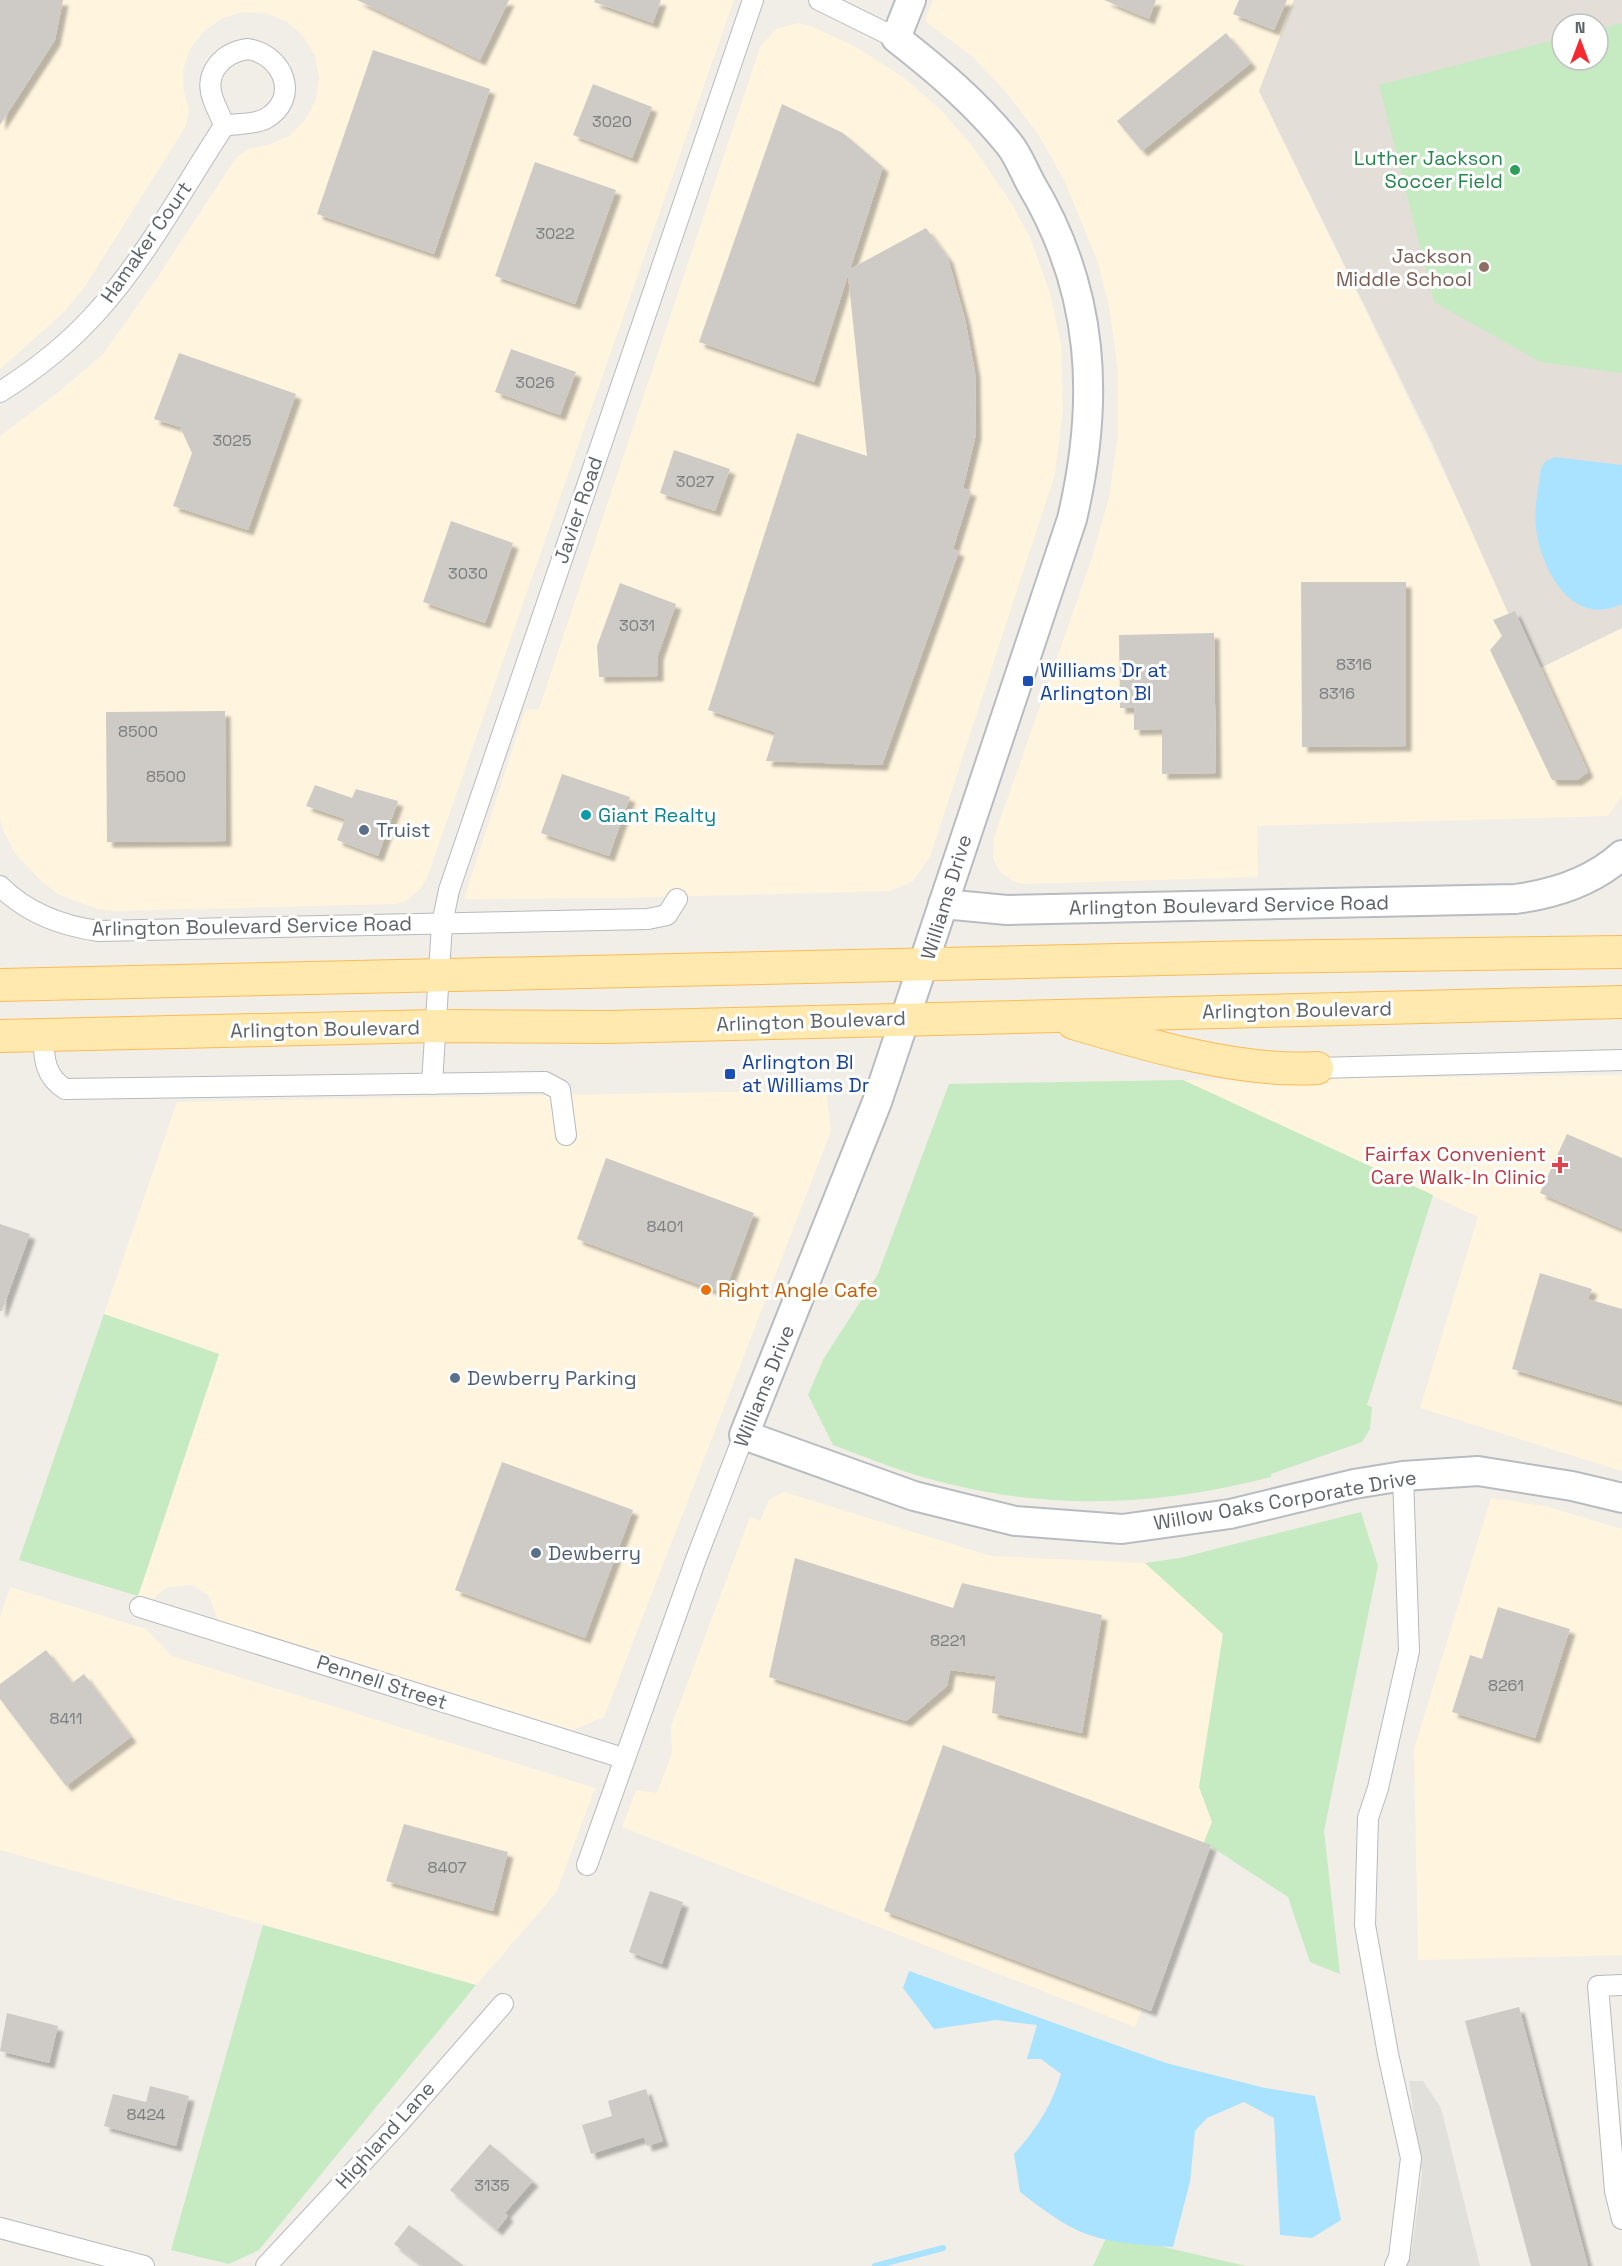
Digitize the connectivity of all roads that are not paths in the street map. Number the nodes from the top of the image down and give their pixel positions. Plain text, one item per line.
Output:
1 (753, 0) edge
2 (819, 0) edge
3 (911, 0) edge
4 (896, 38) junction
5 (224, 126) dead end
6 (0, 392) edge
7 (1622, 855) edge
8 (0, 887) edge
9 (677, 899) dead end
10 (944, 904) junction
11 (441, 924) junction
12 (1622, 939) edge
13 (1622, 952) edge
14 (1444, 954) junction
15 (925, 964) junction
16 (438, 974) junction
17 (0, 985) edge
18 (1622, 1002) edge
19 (1516, 1005) junction
20 (1622, 1012) edge
21 (1043, 1015) junction
22 (906, 1018) junction
23 (436, 1026) junction
24 (43, 1035) junction
25 (0, 1036) edge
26 (1622, 1060) edge
27 (1317, 1068) joint
28 (432, 1084) junction
29 (566, 1135) dead end
30 (744, 1435) junction
31 (1403, 1476) junction
32 (1622, 1498) edge
33 (140, 1607) dead end
34 (623, 1758) junction
35 (587, 1865) dead end
36 (1622, 1985) edge
37 (503, 2004) dead end
38 (1622, 2219) edge
39 (0, 2228) edge
40 (144, 2266) edge
41 (266, 2266) edge
42 (1395, 2266) edge

1 - 11 street, Javier Road
2 - 4 street, Williams Drive
3 - 4 street
4 - 10 street, Williams Drive
5 - 6 street, Hamaker Court
7 - 10 street, Arlington Boulevard Service Road
8 - 11 street, Arlington Boulevard Service Road
9 - 11 street, Arlington Boulevard Service Road
10 - 15 street, Williams Drive
11 - 16 street, Javier Road
12 - 14 main road
13 - 14 main road
14 - 15 main road
15 - 16 main road
15 - 22 street, Williams Drive
16 - 17 main road
16 - 23 street, Javier Road
18 - 19 main road, Arlington Boulevard
19 - 20 main road
19 - 21 main road, Arlington Boulevard
21 - 22 main road, Arlington Boulevard
21 - 27 main road
22 - 23 main road, Arlington Boulevard
22 - 30 street, Williams Drive
23 - 24 main road, Arlington Boulevard
23 - 28 street, Javier Road
24 - 25 main road, Arlington Boulevard
24 - 28 street
26 - 27 street
28 - 29 street
30 - 31 street, Willow Oaks Corporate Drive
30 - 34 street, Williams Drive
31 - 32 street, Willow Oaks Corporate Drive
31 - 42 street
33 - 34 street, Pennell Street
34 - 35 street, Williams Drive
36 - 38 street
37 - 41 street, Highland Lane
39 - 40 street

